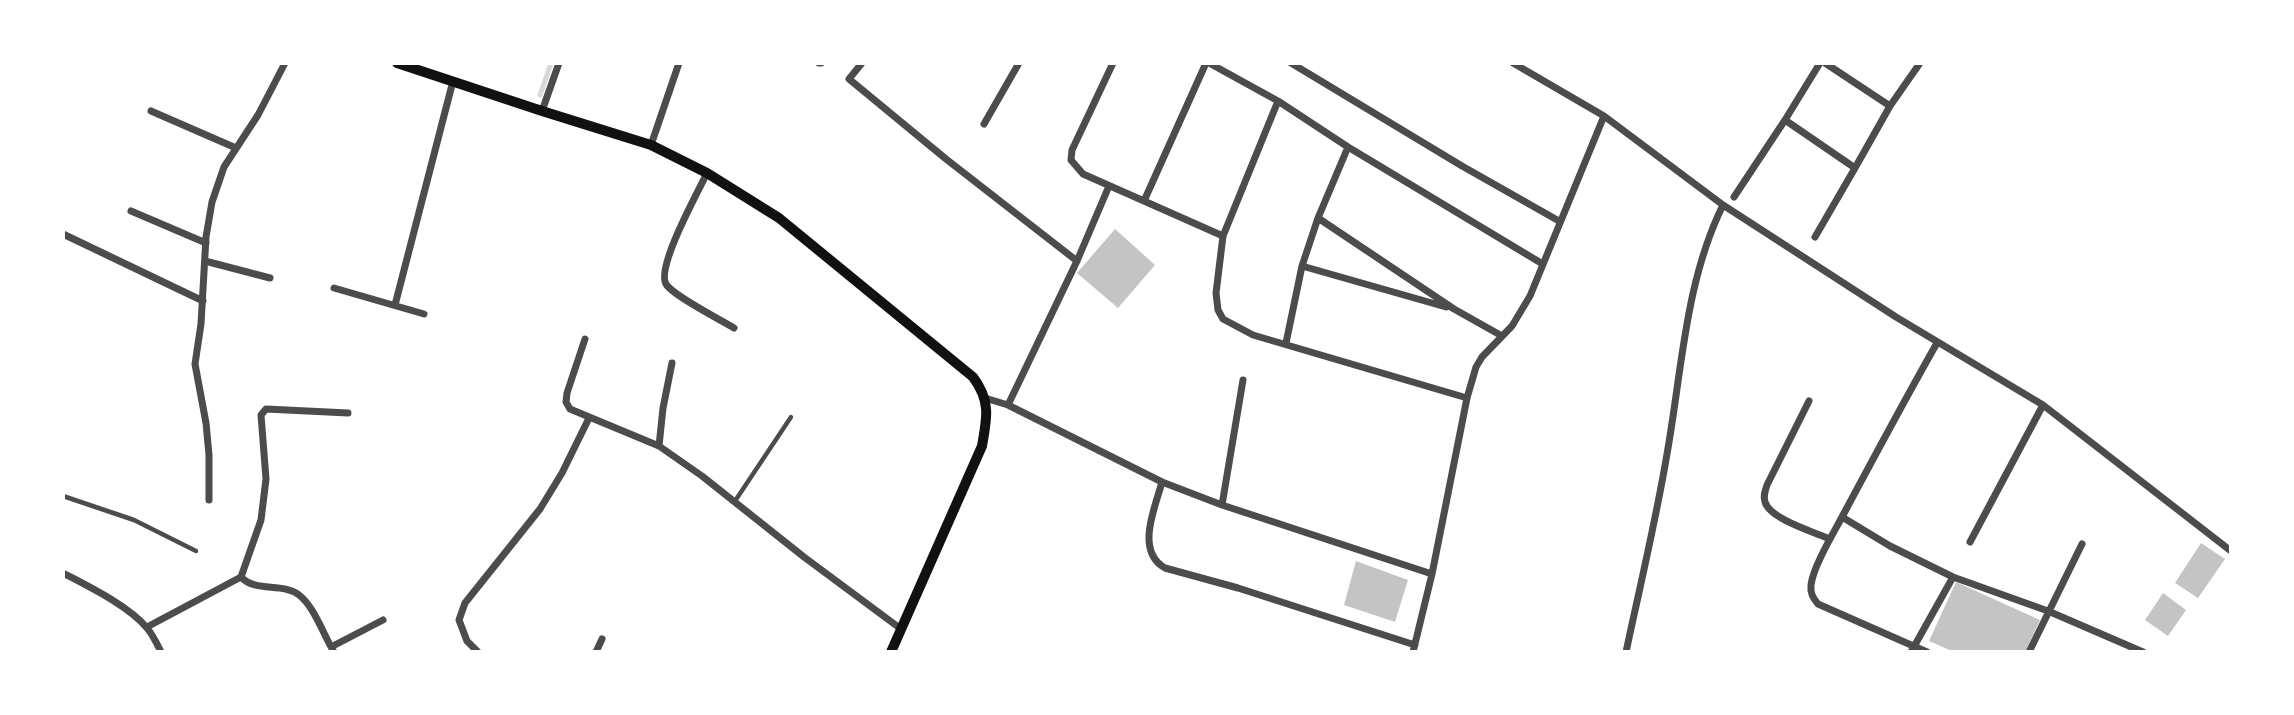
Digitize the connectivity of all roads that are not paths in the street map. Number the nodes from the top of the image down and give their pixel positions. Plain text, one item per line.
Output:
1 (285, 63) edge
2 (397, 63) edge
3 (559, 63) edge
4 (679, 63) edge
5 (862, 63) edge
6 (1018, 63) edge
7 (1112, 63) edge
8 (1208, 63) edge
9 (1291, 63) edge
10 (1513, 63) edge
11 (1823, 63) edge
12 (1920, 63) edge
13 (453, 81) junction
14 (1278, 102) junction
15 (1890, 106) junction
16 (151, 111) dead end
17 (542, 111) junction
18 (1604, 116) junction
19 (1785, 120) junction
20 (984, 124) dead end
21 (651, 145) junction
22 (1348, 147) junction
23 (236, 148) junction
24 (1855, 168) junction
25 (707, 173) junction
26 (1109, 186) junction
27 (1734, 197) dead end
28 (1144, 201) junction
29 (1723, 205) junction
30 (131, 211) dead end
31 (1318, 218) junction
32 (1559, 220) junction
33 (63, 234) edge
34 (1223, 236) junction
35 (1815, 237) dead end
36 (206, 243) junction
37 (205, 261) junction
38 (1077, 261) junction
39 (1541, 263) junction
40 (1302, 266) junction
41 (270, 278) dead end
42 (334, 288) dead end
43 (203, 301) junction
44 (395, 305) junction
45 (1454, 309) junction
46 (424, 314) dead end
47 (734, 328) dead end
48 (1502, 336) junction
49 (585, 339) dead end
50 (1286, 343) junction
51 (1937, 344) junction
52 (672, 363) dead end
53 (1243, 380) dead end
54 (985, 398) junction
55 (1466, 398) junction
56 (1809, 401) dead end
57 (1008, 405) junction
58 (2043, 405) junction
59 (348, 413) dead end
60 (791, 417) dead end
61 (589, 418) junction
62 (659, 446) junction
63 (1162, 482) junction
64 (63, 496) edge
65 (209, 500) dead end
66 (734, 502) junction
67 (1222, 505) junction
68 (1842, 517) junction
69 (1830, 539) junction
70 (1970, 542) dead end
71 (2082, 544) dead end
72 (196, 551) dead end
73 (2231, 551) edge
74 (63, 573) edge
75 (1432, 574) junction
76 (241, 577) junction
77 (1953, 577) junction
78 (2048, 611) junction
79 (383, 620) dead end
80 (146, 627) junction
81 (901, 629) junction
82 (602, 639) dead end
83 (1414, 648) edge
84 (333, 650) edge
85 (1912, 650) edge
86 (161, 652) edge
87 (478, 652) edge
88 (596, 652) edge
89 (891, 652) edge
90 (1626, 652) edge
91 (1927, 652) edge
92 (2029, 652) edge
93 (2143, 652) edge

1 - 23 street
2 - 13 main road
3 - 17 street
4 - 21 street
5 - 38 street
6 - 20 street
7 - 26 street
8 - 14 street
8 - 28 street
9 - 32 street
10 - 18 street
11 - 15 street
11 - 19 street
12 - 15 street
13 - 17 main road
13 - 44 street
14 - 22 street
14 - 34 street
15 - 24 street
16 - 23 street
17 - 21 main road
18 - 29 street
18 - 32 street
19 - 24 street
19 - 27 street
21 - 25 main road
22 - 31 street
22 - 39 street
23 - 36 street
24 - 35 street
25 - 47 street
25 - 54 main road
26 - 28 street
26 - 38 street
28 - 34 street
29 - 51 street
29 - 90 street
30 - 36 street
31 - 40 street
31 - 45 street
32 - 39 street
33 - 43 street
34 - 50 street
36 - 37 street
37 - 41 street
37 - 43 street
38 - 57 street
39 - 48 street
40 - 45 street
40 - 50 street
42 - 44 street
43 - 65 street
44 - 46 street
45 - 48 street
48 - 55 street
49 - 61 street
50 - 55 street
51 - 58 street
51 - 68 street
52 - 62 street
53 - 67 street
54 - 57 street
54 - 81 main road
55 - 75 street
56 - 69 street
57 - 63 street
58 - 70 street
58 - 73 street
59 - 76 street
60 - 66 lane
61 - 62 street
61 - 87 street
62 - 66 street
63 - 67 street
63 - 83 street
64 - 72 lane
66 - 81 street
67 - 75 street
68 - 69 street
68 - 77 street
69 - 85 street
71 - 78 street
74 - 80 street
75 - 83 street
76 - 80 street
76 - 84 street
77 - 78 street
77 - 85 street
78 - 92 street
78 - 93 street
79 - 84 street
80 - 86 street
81 - 89 main road
82 - 88 street
85 - 91 street

